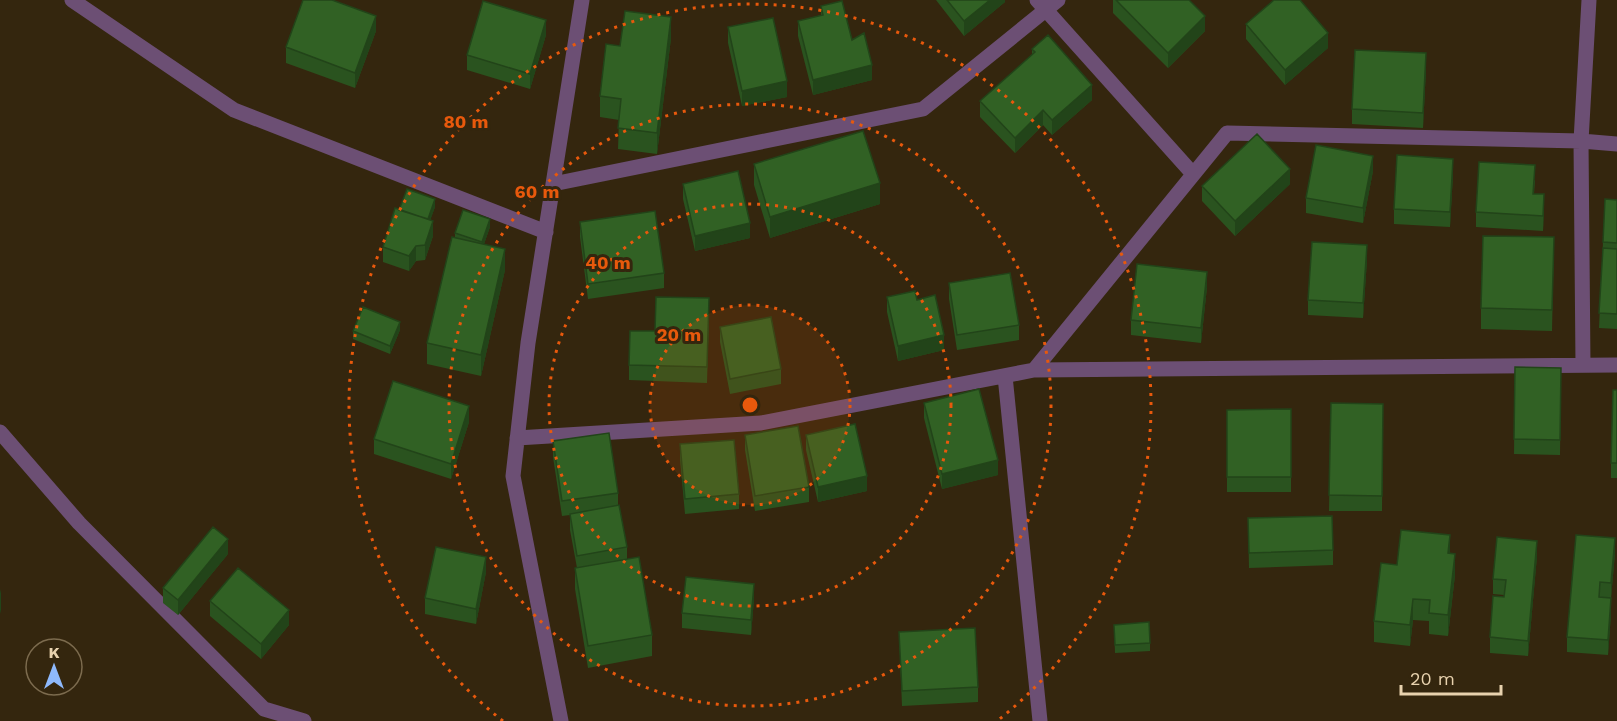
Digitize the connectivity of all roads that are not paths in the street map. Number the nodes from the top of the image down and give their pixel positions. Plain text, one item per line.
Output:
1 (72, 0) edge
2 (582, 0) edge
3 (1058, 0) edge
4 (1589, 0) edge
5 (1041, 5) edge
6 (1581, 141) junction
7 (1617, 144) edge
8 (1193, 174) junction
9 (553, 184) junction
10 (546, 232) junction
11 (1583, 365) junction
12 (1617, 365) edge
13 (1034, 370) junction
14 (1005, 376) junction
15 (0, 432) edge
16 (517, 438) junction
17 (304, 721) edge
18 (561, 721) edge
19 (1040, 721) edge

1 - 10 street
2 - 9 street
3 - 5 street
4 - 6 street
5 - 8 street
5 - 9 street
6 - 7 street
6 - 8 street
6 - 11 street
8 - 13 street
9 - 10 street
10 - 16 street
11 - 12 street
11 - 13 street
13 - 14 street
14 - 16 street
14 - 19 street
15 - 17 street
16 - 18 street

